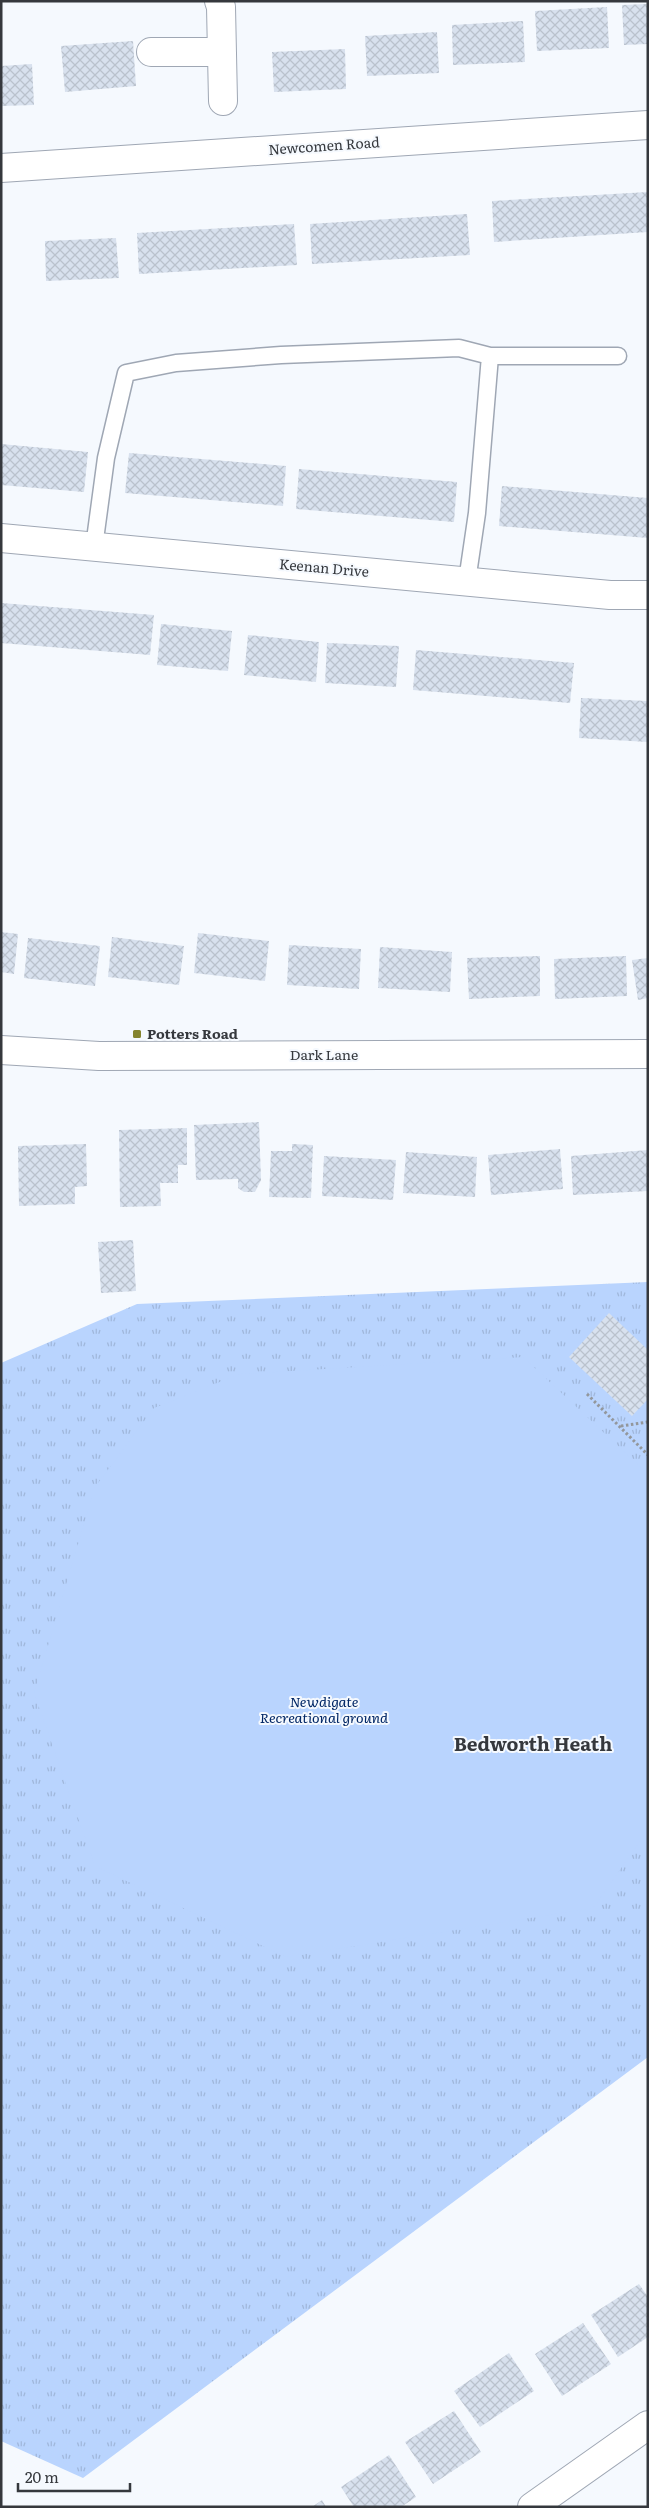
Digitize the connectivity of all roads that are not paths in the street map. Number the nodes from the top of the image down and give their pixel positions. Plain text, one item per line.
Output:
1 (218, 1) edge
2 (152, 52) dead end
3 (222, 52) junction
4 (224, 101) dead end
5 (648, 125) edge
6 (1, 168) edge
7 (490, 356) junction
8 (618, 356) dead end
9 (1, 538) edge
10 (94, 547) junction
11 (467, 581) junction
12 (648, 595) edge
13 (1, 1050) edge
14 (648, 1054) edge
15 (648, 2425) edge
16 (532, 2507) edge

1 - 3 street
2 - 3 street
3 - 4 street
5 - 6 street, Newcomen Road
7 - 8 lane
7 - 10 lane
7 - 11 lane
9 - 10 street, Keenan Drive
10 - 11 street, Keenan Drive
11 - 12 street, Keenan Drive
13 - 14 street, Dark Lane
15 - 16 street

